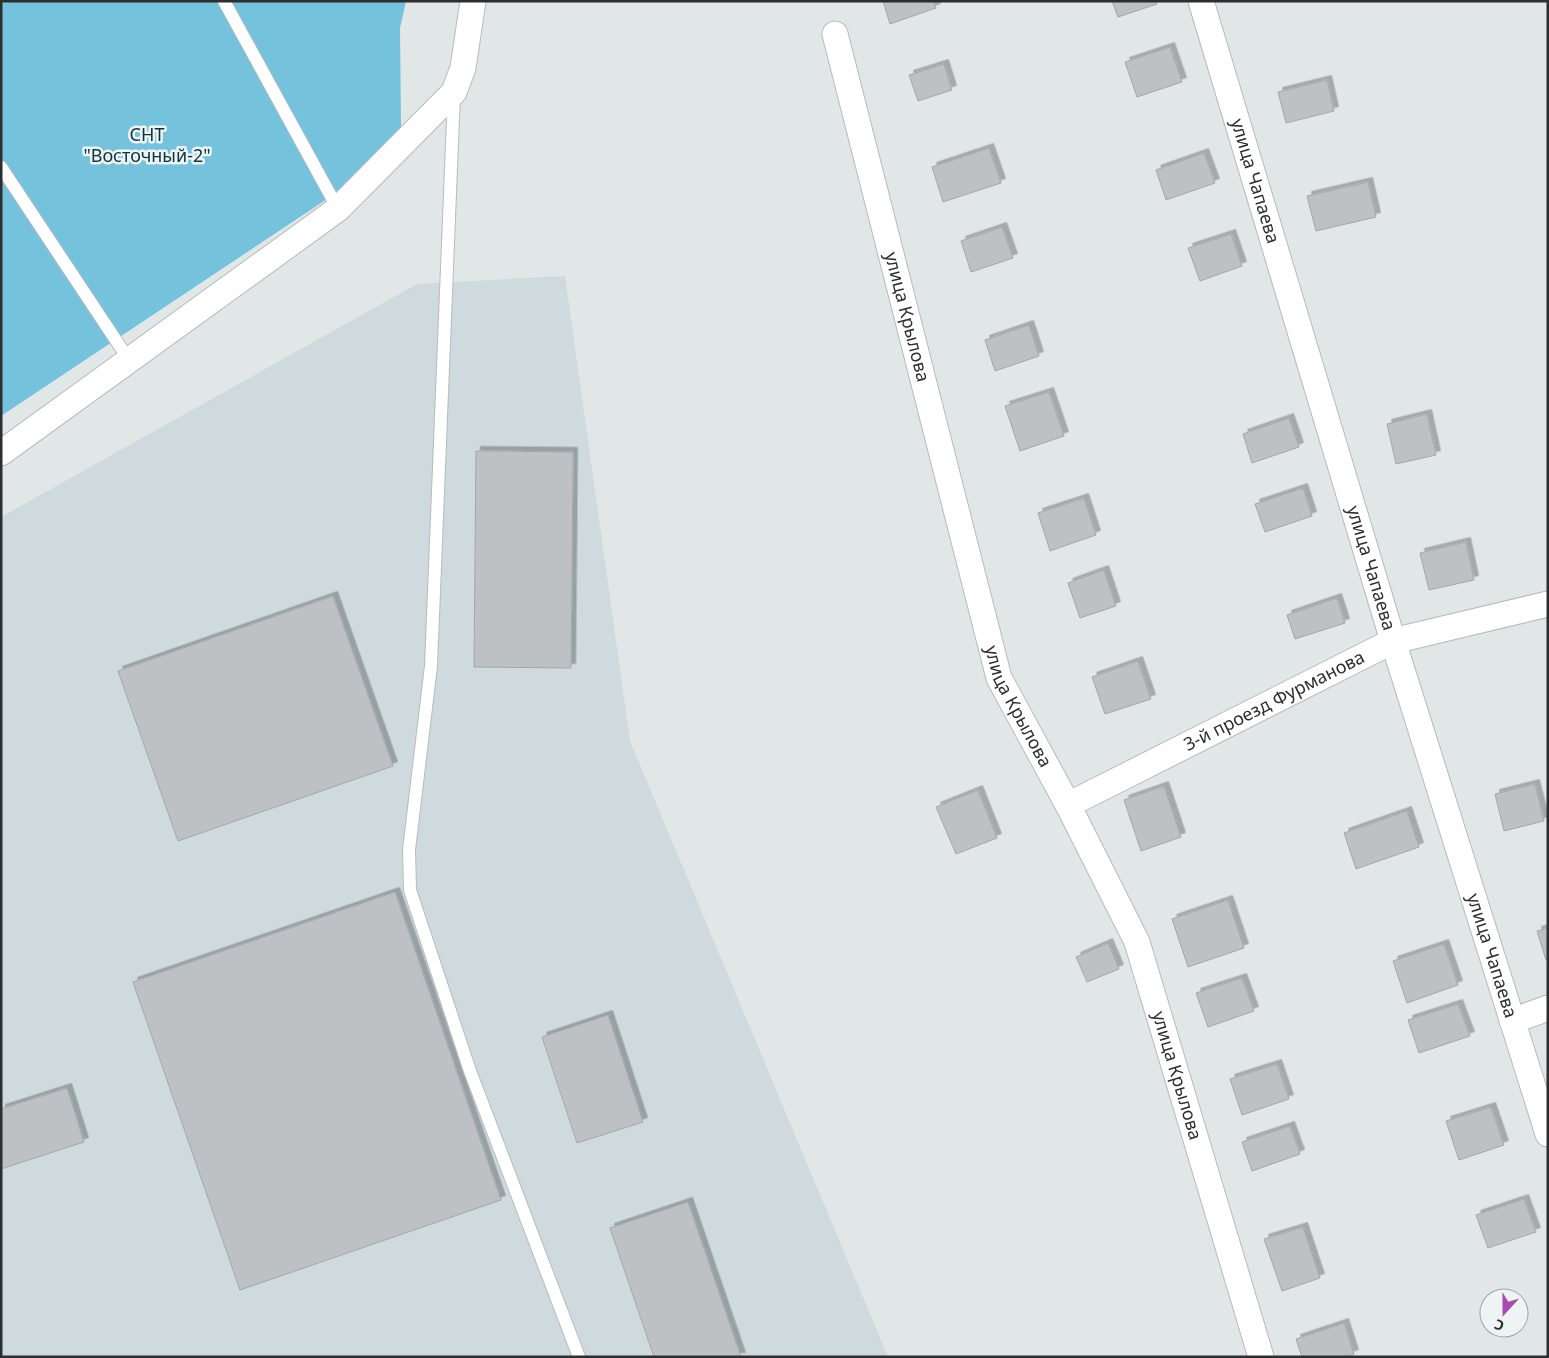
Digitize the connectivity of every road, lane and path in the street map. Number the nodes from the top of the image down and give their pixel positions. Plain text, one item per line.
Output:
1 (224, 1) edge
2 (473, 1) edge
3 (1201, 1) edge
4 (835, 34) dead end
5 (454, 92) junction
6 (1, 167) edge
7 (338, 209) junction
8 (129, 360) junction
9 (1, 453) edge
10 (1548, 604) edge
11 (1393, 641) junction
12 (1068, 805) junction
13 (1548, 1008) edge
14 (1512, 1021) junction
15 (1548, 1134) edge
16 (579, 1357) edge
17 (1261, 1357) edge

1 - 7 lane
2 - 5 street
3 - 11 street, улица Чапаева
4 - 12 street, улица Крылова
5 - 7 street
5 - 16 lane
6 - 8 lane
7 - 8 street
8 - 9 street
10 - 11 street, 3-й проезд Фурманова
11 - 12 street, 3-й проезд Фурманова
11 - 14 street, улица Чапаева
12 - 17 street, улица Крылова
13 - 14 street
14 - 15 street, улица Чапаева

